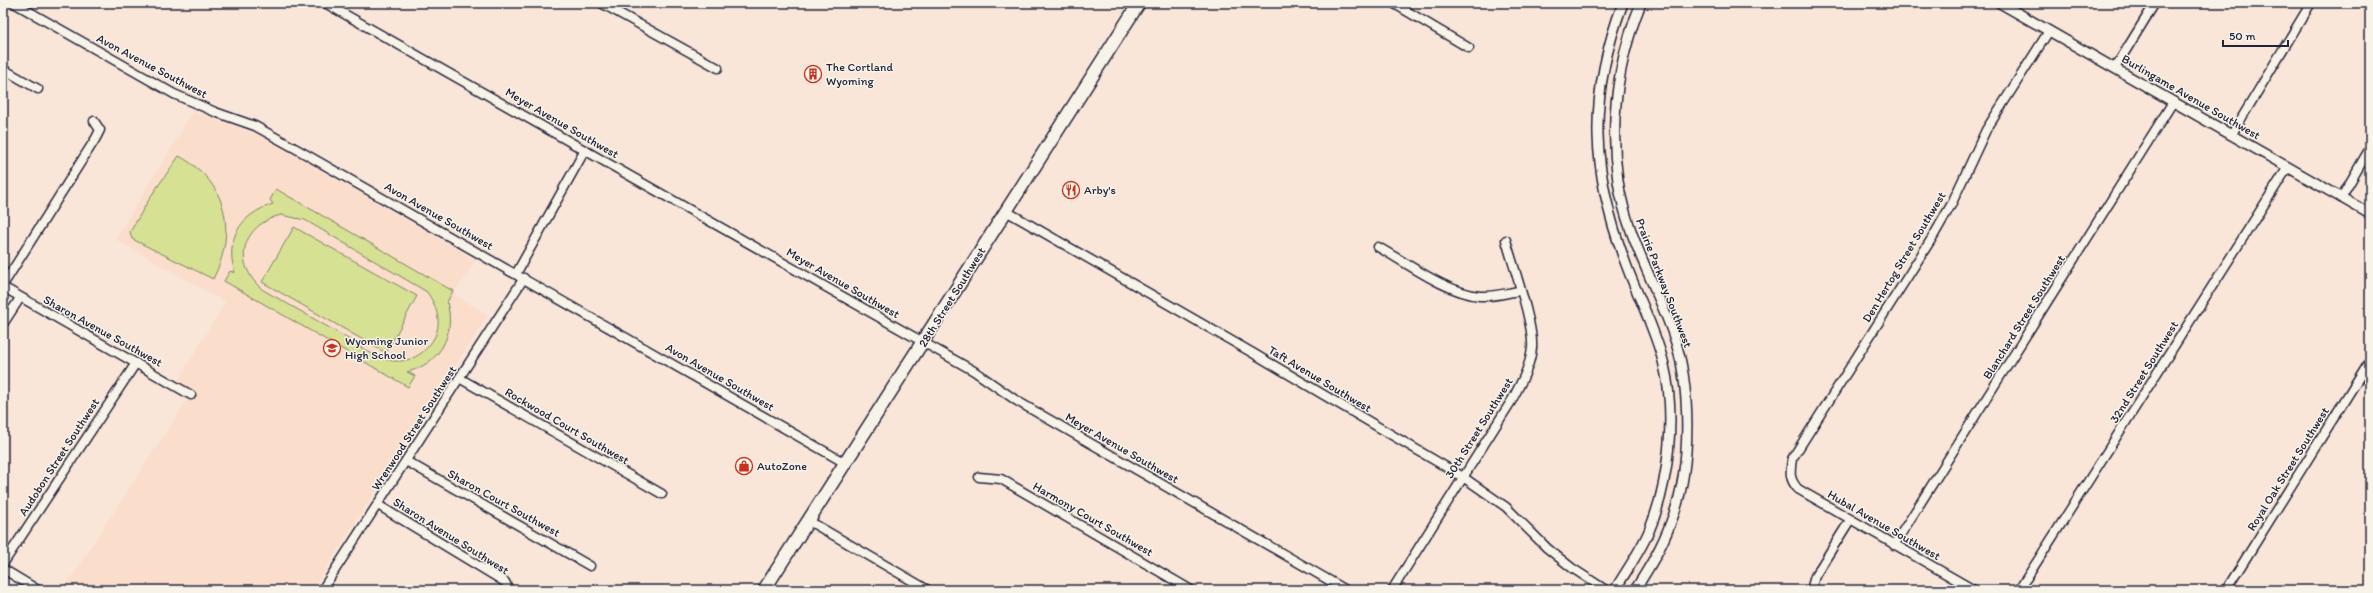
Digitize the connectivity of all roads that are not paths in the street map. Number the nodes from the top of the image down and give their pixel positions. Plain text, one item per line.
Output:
1 (14, 3) edge
2 (325, 3) edge
3 (601, 3) edge
4 (1138, 3) edge
5 (1393, 3) edge
6 (1623, 3) edge
7 (1641, 3) edge
8 (2000, 3) edge
9 (2155, 3) edge
10 (2312, 3) edge
11 (2050, 31) junction
12 (1469, 48) dead end
13 (3, 68) edge
14 (718, 68) dead end
15 (2115, 68) junction
16 (38, 89) dead end
17 (2173, 102) junction
18 (94, 121) dead end
19 (2232, 134) junction
20 (2370, 148) edge
21 (585, 150) junction
22 (2288, 167) junction
23 (2341, 198) junction
24 (1006, 211) junction
25 (2370, 214) edge
26 (1506, 240) dead end
27 (1378, 247) dead end
28 (516, 274) junction
29 (524, 278) junction
30 (3, 286) edge
31 (1519, 291) junction
32 (20, 298) junction
33 (3, 324) edge
34 (923, 342) junction
35 (2370, 360) edge
36 (136, 363) junction
37 (460, 378) junction
38 (191, 395) dead end
39 (1668, 418) junction
40 (1686, 418) junction
41 (406, 462) junction
42 (845, 463) junction
43 (1790, 473) joint
44 (979, 477) dead end
45 (1463, 477) junction
46 (662, 494) dead end
47 (378, 505) junction
48 (1850, 520) junction
49 (809, 521) junction
50 (1894, 545) junction
51 (3, 564) edge
52 (590, 566) dead end
53 (3, 569) edge
54 (38, 590) edge
55 (322, 590) edge
56 (509, 590) edge
57 (764, 590) edge
58 (928, 590) edge
59 (1192, 590) edge
60 (1346, 590) edge
61 (1392, 590) edge
62 (1606, 590) edge
63 (1615, 590) edge
64 (1635, 590) edge
65 (1811, 590) edge
66 (1974, 590) edge
67 (2019, 590) edge
68 (2226, 590) edge

1 - 28 street, Avon Avenue Southwest
2 - 21 street, Meyer Avenue Southwest
3 - 14 street
4 - 24 main road, 28th Street Southwest
5 - 12 street
6 - 39 street
7 - 40 street, Prairie Parkway Southwest
8 - 11 street, Burlingame Avenue Southwest
9 - 15 street
10 - 19 street
11 - 15 street, Burlingame Avenue Southwest
11 - 43 street, Den Hertog Street Southwest
13 - 16 street
15 - 17 street, Burlingame Avenue Southwest
17 - 19 street, Burlingame Avenue Southwest
17 - 50 street, Blanchard Street Southwest
18 - 30 street
19 - 22 street, Burlingame Avenue Southwest
20 - 23 street
21 - 28 street
21 - 34 street, Meyer Avenue Southwest
22 - 23 street, Burlingame Avenue Southwest
22 - 67 street, 32nd Street Southwest
23 - 25 street, Burlingame Avenue Southwest
24 - 34 main road, 28th Street Southwest
24 - 45 street, Taft Avenue Southwest
26 - 31 street, 30th Street Southwest
27 - 31 street
28 - 29 street, Avon Avenue Southwest
29 - 37 street, Wrenwood Street Southwest
29 - 42 street, Avon Avenue Southwest
30 - 32 street, Sharon Avenue Southwest
31 - 45 street, 30th Street Southwest
32 - 33 street
32 - 36 street, Sharon Avenue Southwest
34 - 42 main road, 28th Street Southwest
34 - 60 street, Meyer Avenue Southwest
35 - 68 street, Royal Oak Street Southwest
36 - 38 street, Sharon Avenue Southwest
36 - 51 street, Audobon Street Southwest
37 - 41 street, Wrenwood Street Southwest
37 - 46 street, Rockwood Court Southwest
39 - 40 street
39 - 63 street
40 - 64 street, Prairie Parkway Southwest
41 - 47 street, Wrenwood Street Southwest
41 - 52 street, Sharon Court Southwest
42 - 49 main road, 28th Street Southwest
43 - 48 street, Hubal Avenue Southwest
44 - 59 street, Harmony Court Southwest
45 - 61 street, 30th Street Southwest
45 - 62 street, Taft Avenue Southwest
47 - 55 street, Wrenwood Street Southwest
47 - 56 street, Sharon Avenue Southwest
48 - 50 street, Hubal Avenue Southwest
48 - 65 street
49 - 57 main road, 28th Street Southwest
49 - 58 street
50 - 66 street, Hubal Avenue Southwest
53 - 54 street

